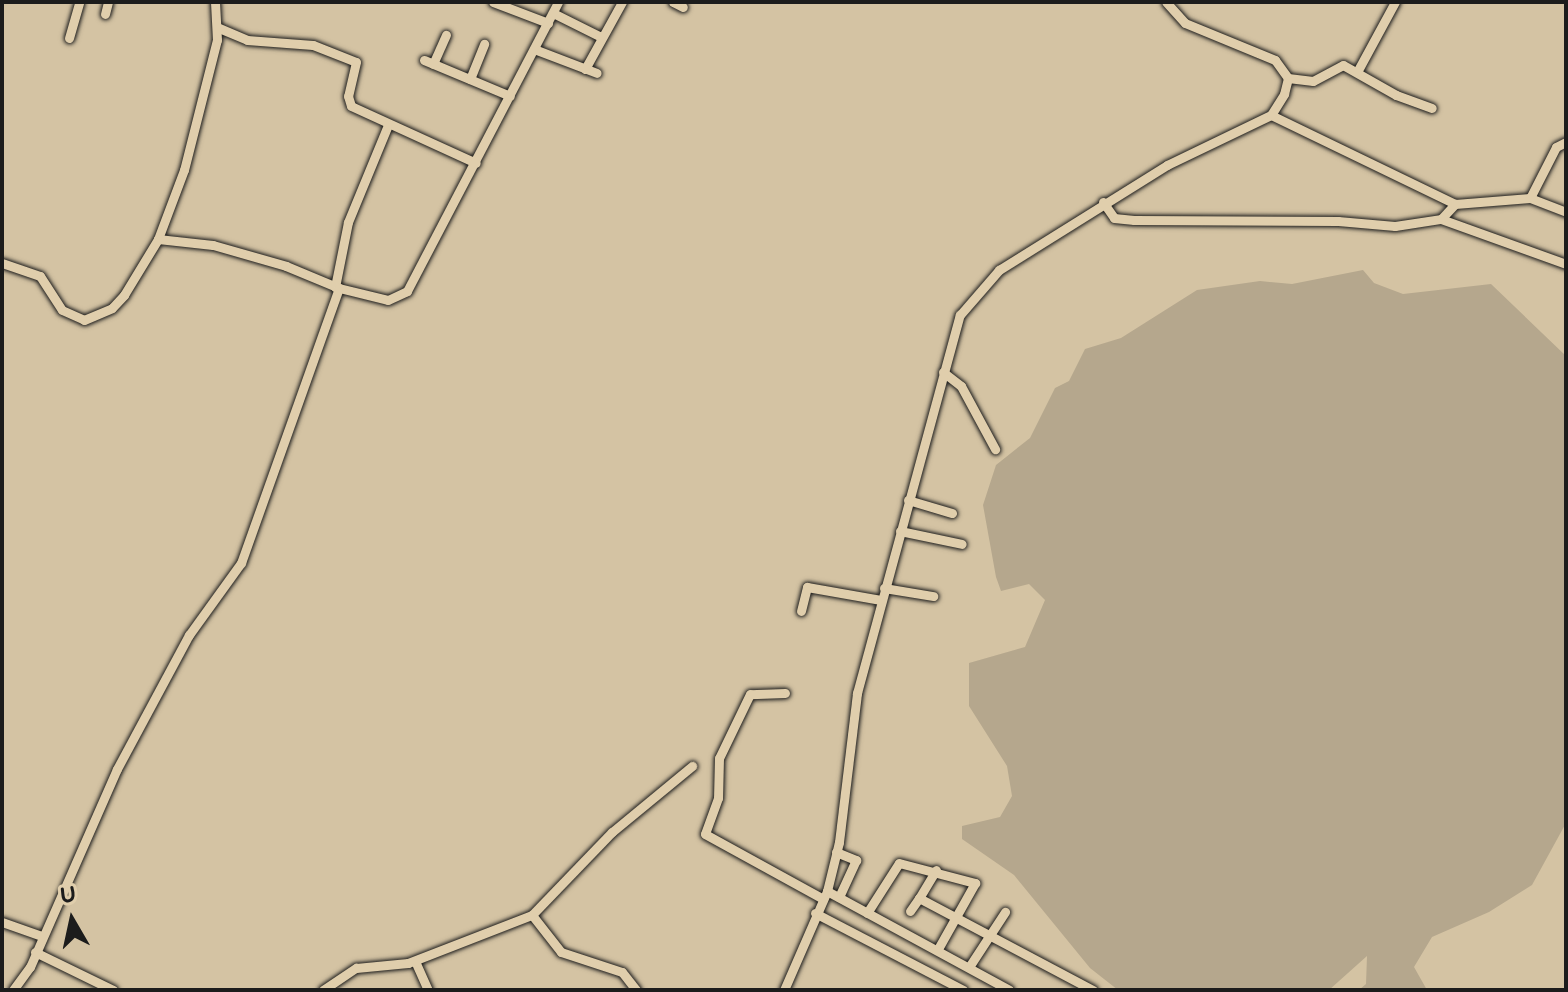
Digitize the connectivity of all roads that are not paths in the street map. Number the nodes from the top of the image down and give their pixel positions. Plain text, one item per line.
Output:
1 (79, 2) edge
2 (108, 2) edge
3 (215, 2) edge
4 (493, 2) edge
5 (558, 2) edge
6 (622, 2) edge
7 (673, 2) edge
8 (1166, 2) edge
9 (1395, 2) edge
10 (683, 7) dead end
11 (553, 13) junction
12 (105, 14) dead end
13 (548, 23) junction
14 (219, 28) junction
15 (446, 35) dead end
16 (599, 36) junction
17 (69, 38) dead end
18 (484, 44) dead end
19 (534, 49) junction
20 (585, 69) junction
21 (1357, 72) junction
22 (597, 73) dead end
23 (1288, 78) junction
24 (470, 79) junction
25 (510, 96) junction
26 (1432, 108) dead end
27 (1271, 115) junction
28 (388, 125) junction
29 (1566, 142) edge
30 (476, 163) junction
31 (1530, 198) junction
32 (1103, 202) junction
33 (1455, 204) junction
34 (1566, 212) edge
35 (1441, 219) junction
36 (158, 239) junction
37 (2, 263) edge
38 (1566, 264) edge
39 (337, 288) junction
40 (943, 372) junction
41 (995, 449) dead end
42 (908, 500) junction
43 (952, 513) dead end
44 (900, 531) junction
45 (962, 544) dead end
46 (884, 588) junction
47 (933, 596) dead end
48 (881, 600) junction
49 (801, 611) dead end
50 (785, 693) dead end
51 (692, 766) dead end
52 (836, 852) junction
53 (936, 870) junction
54 (825, 895) junction
55 (839, 897) junction
56 (919, 898) junction
57 (910, 911) dead end
58 (1005, 912) dead end
59 (815, 913) junction
60 (867, 913) junction
61 (532, 915) junction
62 (958, 917) junction
63 (2, 922) edge
64 (990, 935) junction
65 (42, 936) junction
66 (938, 949) junction
67 (35, 952) junction
68 (415, 961) junction
69 (969, 967) junction
70 (2, 985) edge
71 (14, 988) edge
72 (27, 990) edge
73 (113, 990) edge
74 (323, 990) edge
75 (428, 990) edge
76 (636, 990) edge
77 (784, 990) edge
78 (963, 990) edge
79 (1009, 990) edge
80 (1093, 990) edge

1 - 17 street
2 - 12 street
3 - 14 street
4 - 13 street
5 - 11 street
6 - 16 street
7 - 10 street
8 - 23 street
9 - 21 street
11 - 13 street
11 - 16 street
13 - 19 street
14 - 28 street
14 - 36 street
15 - 24 street
16 - 20 street
18 - 24 street
19 - 20 street
19 - 25 street
20 - 22 street
21 - 23 street
21 - 26 street
23 - 27 street
24 - 25 street
25 - 30 street
27 - 32 street
27 - 33 street
28 - 30 street
28 - 39 street
29 - 31 street
30 - 39 street
31 - 33 street
31 - 34 street
32 - 35 street
32 - 40 street
33 - 35 street
35 - 38 street
36 - 37 street
36 - 39 street
39 - 65 street
40 - 41 street
40 - 42 street
42 - 43 street
42 - 44 street
44 - 45 street
44 - 46 street
46 - 47 street
46 - 48 street
48 - 49 street
48 - 52 street
50 - 54 street
51 - 61 street
52 - 54 street
52 - 55 street
53 - 56 street
53 - 60 street
53 - 62 street
54 - 55 street
54 - 59 street
55 - 60 street
56 - 57 street
56 - 62 street
58 - 64 street
59 - 77 street
59 - 78 street
60 - 66 street
61 - 68 street
61 - 76 street
62 - 64 street
62 - 66 street
63 - 65 street
64 - 69 street
64 - 80 street
65 - 67 street
66 - 69 street
67 - 71 street
67 - 73 street
68 - 74 street
68 - 75 street
69 - 79 street
70 - 71 street
71 - 72 street

